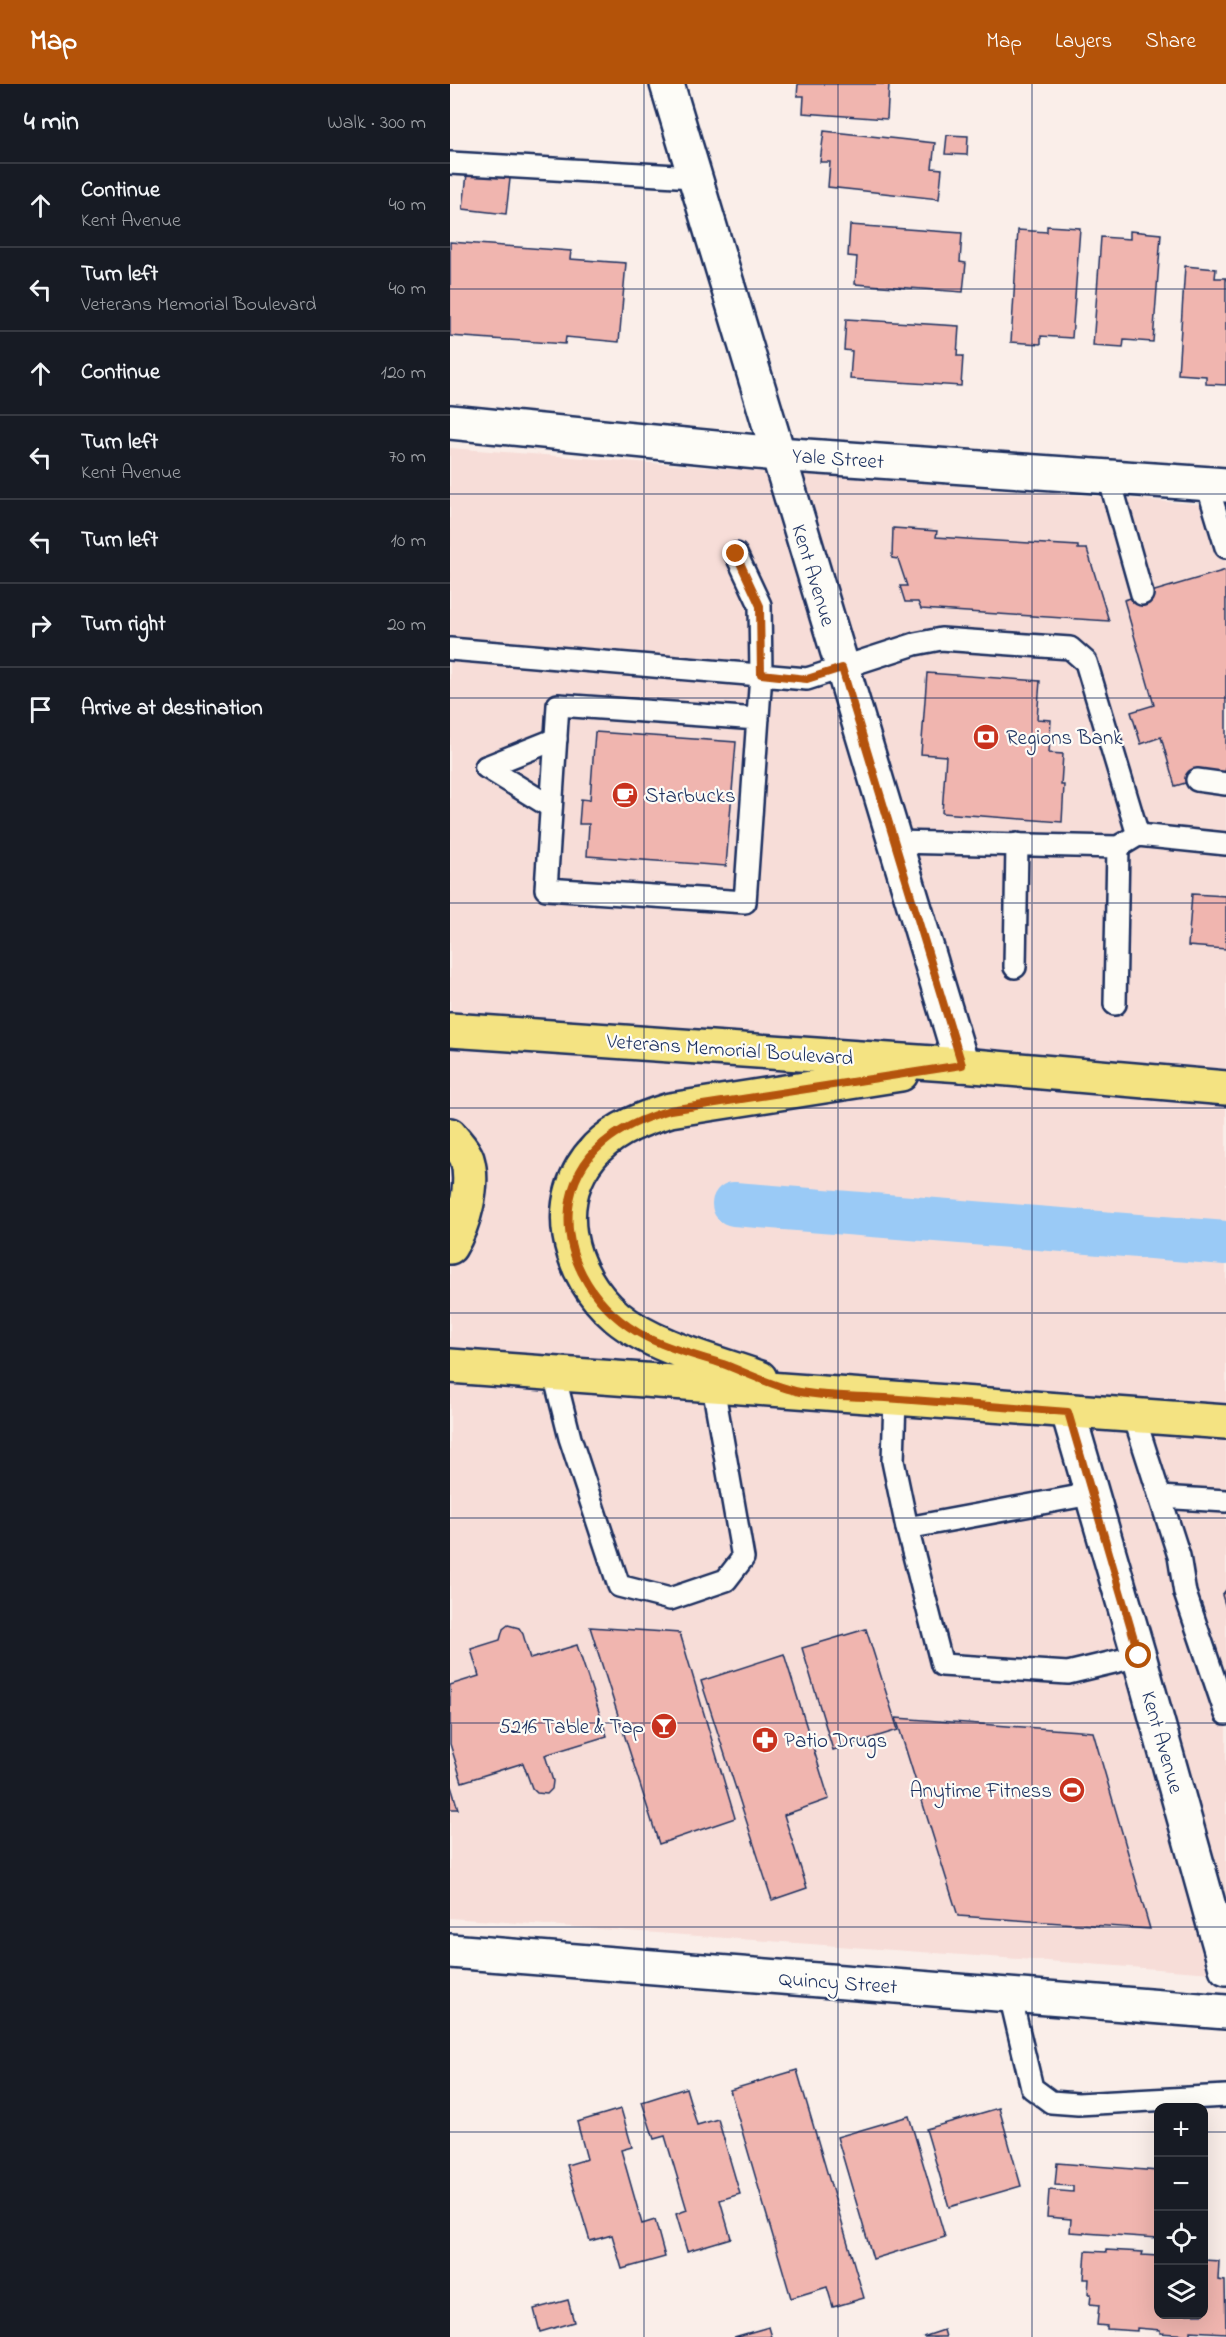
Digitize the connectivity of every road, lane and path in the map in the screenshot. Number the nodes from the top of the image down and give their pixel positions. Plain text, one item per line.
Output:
1 (667, 84) edge
2 (450, 163) edge
3 (694, 177) junction
4 (450, 422) edge
5 (777, 454) junction
6 (1109, 477) junction
7 (1216, 485) edge
8 (1226, 547) edge
9 (736, 554) dead end
10 (1142, 594) dead end
11 (450, 649) edge
12 (842, 668) junction
13 (761, 674) junction
14 (758, 719) junction
15 (556, 739) junction
16 (1197, 780) dead end
17 (1226, 784) edge
18 (551, 807) junction
19 (1138, 835) junction
20 (895, 842) junction
21 (1017, 844) junction
22 (1226, 844) edge
23 (1118, 846) junction
24 (1015, 967) dead end
25 (1115, 1004) dead end
26 (450, 1030) edge
27 (962, 1065) junction
28 (1226, 1088) edge
29 (450, 1135) edge
30 (450, 1247) edge
31 (450, 1366) edge
32 (554, 1374) junction
33 (712, 1386) junction
34 (800, 1392) junction
35 (895, 1399) junction
36 (1068, 1412) junction
37 (1134, 1416) junction
38 (1226, 1422) edge
39 (1091, 1494) junction
40 (1160, 1497) junction
41 (1226, 1501) edge
42 (907, 1528) junction
43 (1139, 1656) junction
44 (1226, 1714) edge
45 (450, 1952) edge
46 (1226, 1968) edge
47 (1010, 1995) junction
48 (1226, 2012) edge
49 (1226, 2096) edge

1 - 3 street, Kent Avenue
2 - 3 lane
3 - 5 street, Kent Avenue
4 - 5 street, Yale Street
5 - 6 street, Yale Street
5 - 12 street, Kent Avenue
6 - 7 street, Yale Street
6 - 10 lane
7 - 8 lane
9 - 13 lane
11 - 13 lane
12 - 13 lane
12 - 19 lane
12 - 20 street, Kent Avenue
13 - 14 lane
14 - 15 lane
14 - 18 lane
15 - 18 lane
15 - 18 lane
16 - 17 lane
19 - 22 lane
19 - 23 lane
20 - 21 lane
20 - 27 street, Kent Avenue
21 - 23 lane
21 - 24 lane
23 - 25 lane
26 - 27 main road, Veterans Memorial Boulevard
27 - 28 main road, Veterans Memorial Boulevard
27 - 34 main road
29 - 30 main road
31 - 32 main road
32 - 33 main road
32 - 33 lane
33 - 34 main road
34 - 35 main road
35 - 36 main road
35 - 42 lane
36 - 37 main road
36 - 39 street, Kent Avenue
37 - 38 main road
37 - 40 lane
39 - 42 lane
39 - 43 street, Kent Avenue
40 - 41 lane
40 - 44 lane
42 - 43 lane
43 - 46 street, Kent Avenue
45 - 47 street, Quincy Street
47 - 48 street, Quincy Street
47 - 49 lane

